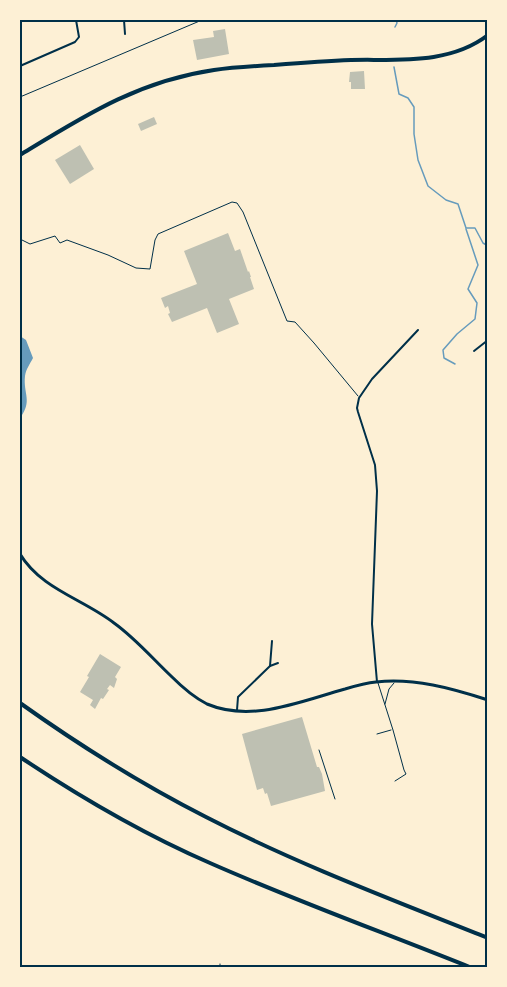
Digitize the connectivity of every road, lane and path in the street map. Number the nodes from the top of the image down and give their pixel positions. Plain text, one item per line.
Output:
1 (76, 20) edge
2 (124, 20) edge
3 (202, 20) edge
4 (125, 34) dead end
5 (488, 35) edge
6 (20, 66) edge
7 (20, 97) edge
8 (20, 155) edge
9 (20, 239) edge
10 (418, 330) dead end
11 (488, 340) edge
12 (474, 351) dead end
13 (359, 398) junction
14 (20, 554) edge
15 (272, 641) dead end
16 (278, 663) dead end
17 (270, 666) junction
18 (396, 681) junction
19 (377, 682) junction
20 (488, 700) edge
21 (20, 703) edge
22 (385, 706) junction
23 (237, 711) junction
24 (393, 730) junction
25 (377, 734) dead end
26 (319, 750) dead end
27 (20, 757) edge
28 (395, 781) dead end
29 (335, 799) dead end
30 (488, 938) edge
31 (220, 964) dead end
32 (220, 968) edge
33 (472, 968) edge

1 - 6 street
2 - 4 street
3 - 7 path
5 - 8 main road
9 - 13 lane
10 - 13 street
11 - 12 street
13 - 19 street
14 - 23 main road
15 - 17 street
16 - 17 street
17 - 23 street
18 - 19 main road
18 - 20 main road
18 - 22 lane
19 - 22 lane
19 - 23 main road
21 - 30 main road
22 - 24 lane
24 - 25 lane
24 - 28 lane
26 - 29 lane
27 - 33 main road
31 - 32 path

